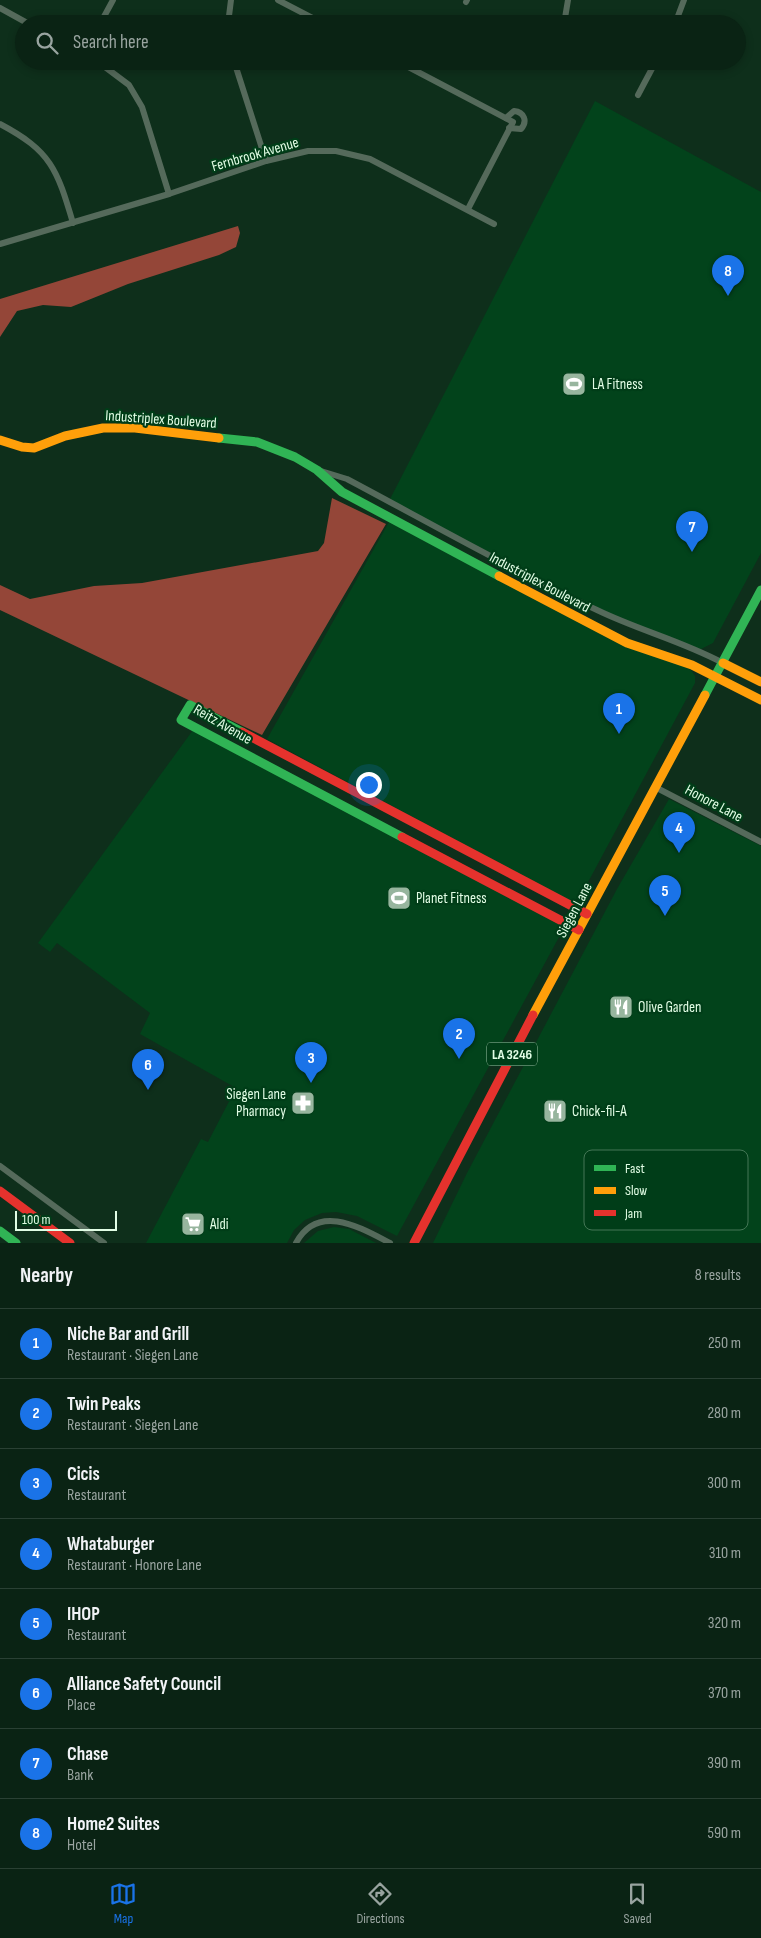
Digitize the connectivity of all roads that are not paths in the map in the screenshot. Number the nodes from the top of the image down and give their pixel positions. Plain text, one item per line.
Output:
1 (113, 0) edge
2 (231, 0) edge
3 (278, 0) edge
4 (568, 0) edge
5 (684, 0) edge
6 (0, 8) edge
7 (105, 15) edge
8 (229, 15) edge
9 (307, 15) edge
10 (566, 15) edge
11 (678, 15) edge
12 (15, 16) edge
13 (109, 70) edge
14 (237, 70) edge
15 (414, 70) edge
16 (651, 70) edge
17 (638, 95) dead end
18 (506, 118) junction
19 (0, 124) edge
20 (509, 128) junction
21 (266, 161) junction
22 (169, 194) junction
23 (468, 209) junction
24 (73, 223) junction
25 (494, 224) dead end
26 (0, 244) edge
27 (0, 440) edge
28 (317, 470) junction
29 (761, 590) edge
30 (722, 663) junction
31 (715, 676) junction
32 (761, 682) edge
33 (761, 700) edge
34 (655, 787) junction
35 (761, 842) edge
36 (587, 914) junction
37 (579, 930) junction
38 (0, 1166) edge
39 (0, 1191) edge
40 (0, 1231) edge
41 (16, 1243) edge
42 (70, 1243) edge
43 (104, 1243) edge
44 (296, 1243) edge
45 (390, 1243) edge
46 (414, 1243) edge

1 - 7 street
2 - 8 street
3 - 9 street
4 - 10 street
5 - 11 street
6 - 12 street
13 - 22 street
14 - 21 street
15 - 18 street
16 - 17 street
18 - 20 street
18 - 20 street
19 - 24 street
20 - 23 street
21 - 22 street, Fernbrook Avenue
21 - 23 street, Fernbrook Avenue
22 - 24 street, Fernbrook Avenue
23 - 25 street, Fernbrook Avenue
24 - 26 street, Fernbrook Avenue
27 - 28 main road, Industriplex Boulevard
28 - 30 street, Industriplex Boulevard
28 - 31 main road, Industriplex Boulevard
29 - 30 main road, Siegen Lane / LA 3246
30 - 31 main road, Siegen Lane / LA 3246
30 - 32 main road, Industriplex Boulevard
31 - 33 main road, Industriplex Boulevard
31 - 34 main road, Siegen Lane / LA 3246
34 - 35 street, Honore Lane
34 - 36 main road, Siegen Lane / LA 3246
36 - 37 main road, Siegen Lane / LA 3246
36 - 37 main road, Reitz Avenue
37 - 46 main road, Siegen Lane / LA 3246
38 - 43 street
39 - 42 main road
40 - 41 main road
44 - 45 street

